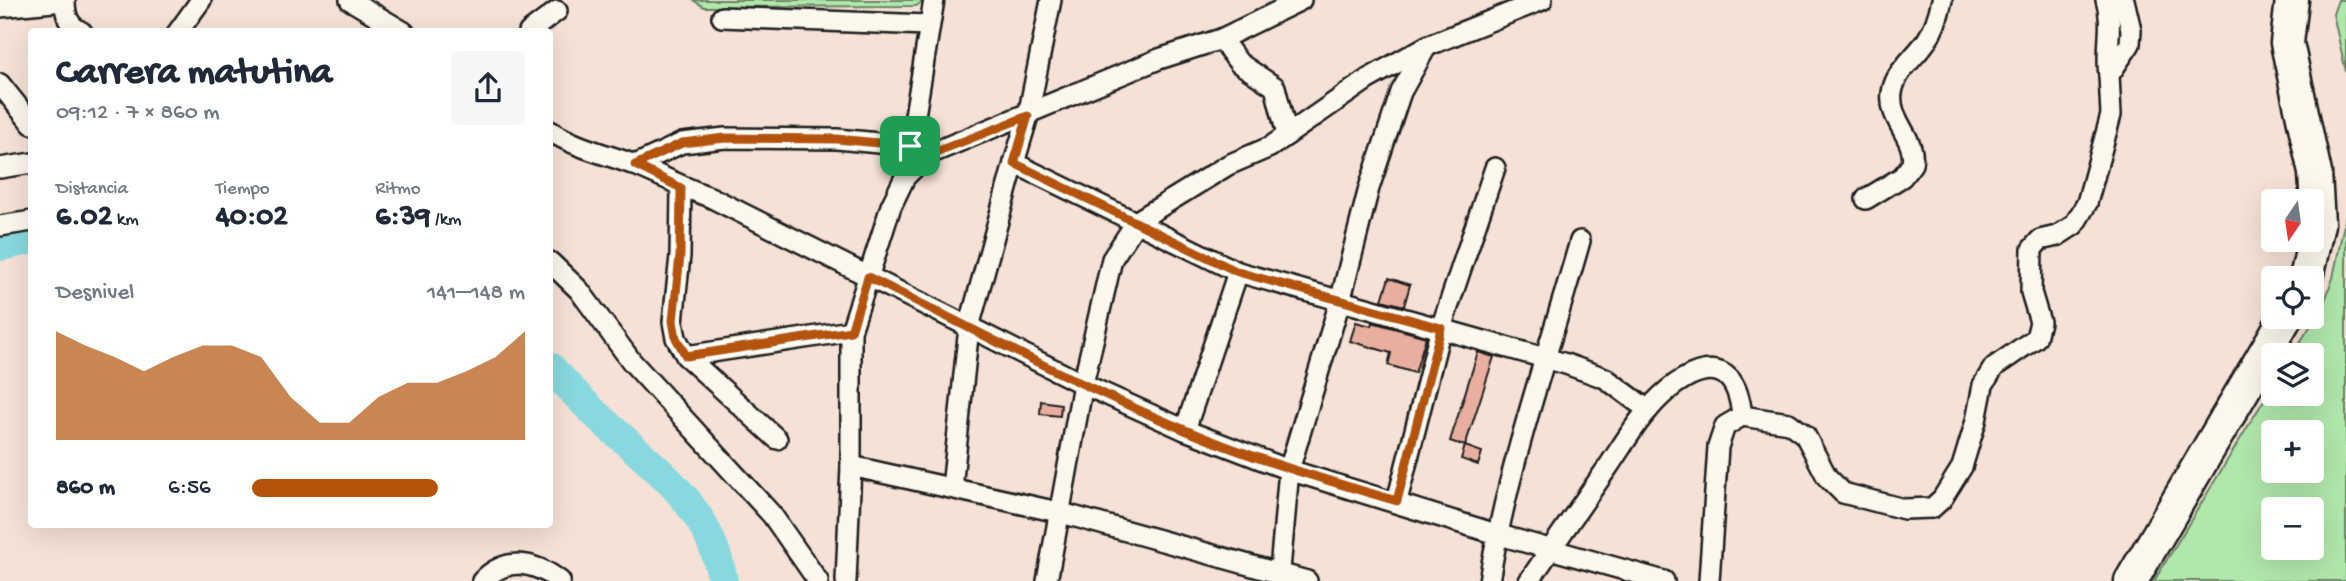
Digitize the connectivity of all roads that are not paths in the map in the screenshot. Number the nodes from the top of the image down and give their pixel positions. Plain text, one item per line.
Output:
1 (201, 0) edge
2 (350, 0) edge
3 (933, 0) edge
4 (1051, 0) edge
5 (1301, 0) edge
6 (1542, 0) edge
7 (1942, 0) edge
8 (2106, 0) edge
9 (2124, 0) edge
10 (2292, 0) edge
11 (64, 1) edge
12 (0, 6) edge
13 (557, 11) dead end
14 (722, 17) dead end
15 (927, 25) junction
16 (73, 28) edge
17 (181, 28) edge
18 (397, 28) edge
19 (534, 28) edge
20 (1221, 39) junction
21 (1427, 46) junction
22 (2109, 75) junction
23 (0, 84) edge
24 (1028, 116) junction
25 (28, 119) edge
26 (553, 133) edge
27 (1287, 135) junction
28 (910, 146) junction
29 (928, 155) junction
30 (1014, 163) junction
31 (28, 164) edge
32 (635, 165) junction
33 (0, 167) edge
34 (1495, 168) dead end
35 (681, 188) junction
36 (1866, 199) dead end
37 (1137, 221) junction
38 (28, 222) edge
39 (0, 226) edge
40 (1580, 241) dead end
41 (553, 265) edge
42 (2309, 266) edge
43 (1238, 272) junction
44 (868, 277) junction
45 (1340, 298) junction
46 (969, 327) junction
47 (1441, 328) junction
48 (2279, 329) edge
49 (851, 331) junction
50 (686, 356) junction
51 (1546, 359) junction
52 (1083, 384) junction
53 (1648, 410) junction
54 (1742, 416) junction
55 (1185, 430) junction
56 (777, 439) dead end
57 (851, 466) junction
58 (1289, 470) junction
59 (952, 488) junction
60 (1397, 501) junction
61 (1058, 512) junction
62 (1496, 534) junction
63 (1551, 548) junction
64 (1280, 576) edge
65 (482, 581) edge
66 (560, 581) edge
67 (818, 581) edge
68 (848, 581) edge
69 (1047, 581) edge
70 (1307, 581) edge
71 (1489, 581) edge
72 (1529, 581) edge
73 (1664, 581) edge
74 (1709, 581) edge
75 (2131, 581) edge

1 - 17 street
2 - 18 street
3 - 15 street
4 - 24 street
5 - 20 street
6 - 21 street
7 - 36 street
8 - 22 street
9 - 22 street
10 - 42 highway
11 - 12 street
11 - 16 street
13 - 19 street
14 - 15 street
15 - 28 street
20 - 24 street
20 - 27 street
21 - 27 street
21 - 45 street
22 - 54 street
23 - 25 street
24 - 29 street
24 - 30 street
26 - 32 street
27 - 37 street
28 - 29 street
28 - 32 street
29 - 44 street
30 - 37 street
30 - 46 street
31 - 33 street
32 - 35 street
34 - 47 street
35 - 44 street
35 - 50 street
37 - 43 street
37 - 52 street
38 - 39 street
40 - 51 street
41 - 67 street
43 - 45 street
43 - 55 street
44 - 46 street
44 - 49 street
45 - 47 street
45 - 58 street
46 - 52 street
46 - 59 street
47 - 51 street
47 - 60 street
48 - 75 highway
49 - 50 street
49 - 57 street
50 - 56 street
51 - 53 street
51 - 62 street
52 - 55 street
52 - 61 street
53 - 54 street
53 - 63 street
54 - 74 street
55 - 58 street
57 - 59 street
57 - 68 street
58 - 60 street
58 - 64 street
59 - 61 street
60 - 62 street
61 - 64 street
61 - 69 street
62 - 63 street
62 - 71 street
63 - 72 street
63 - 73 street
64 - 70 street
65 - 66 street

